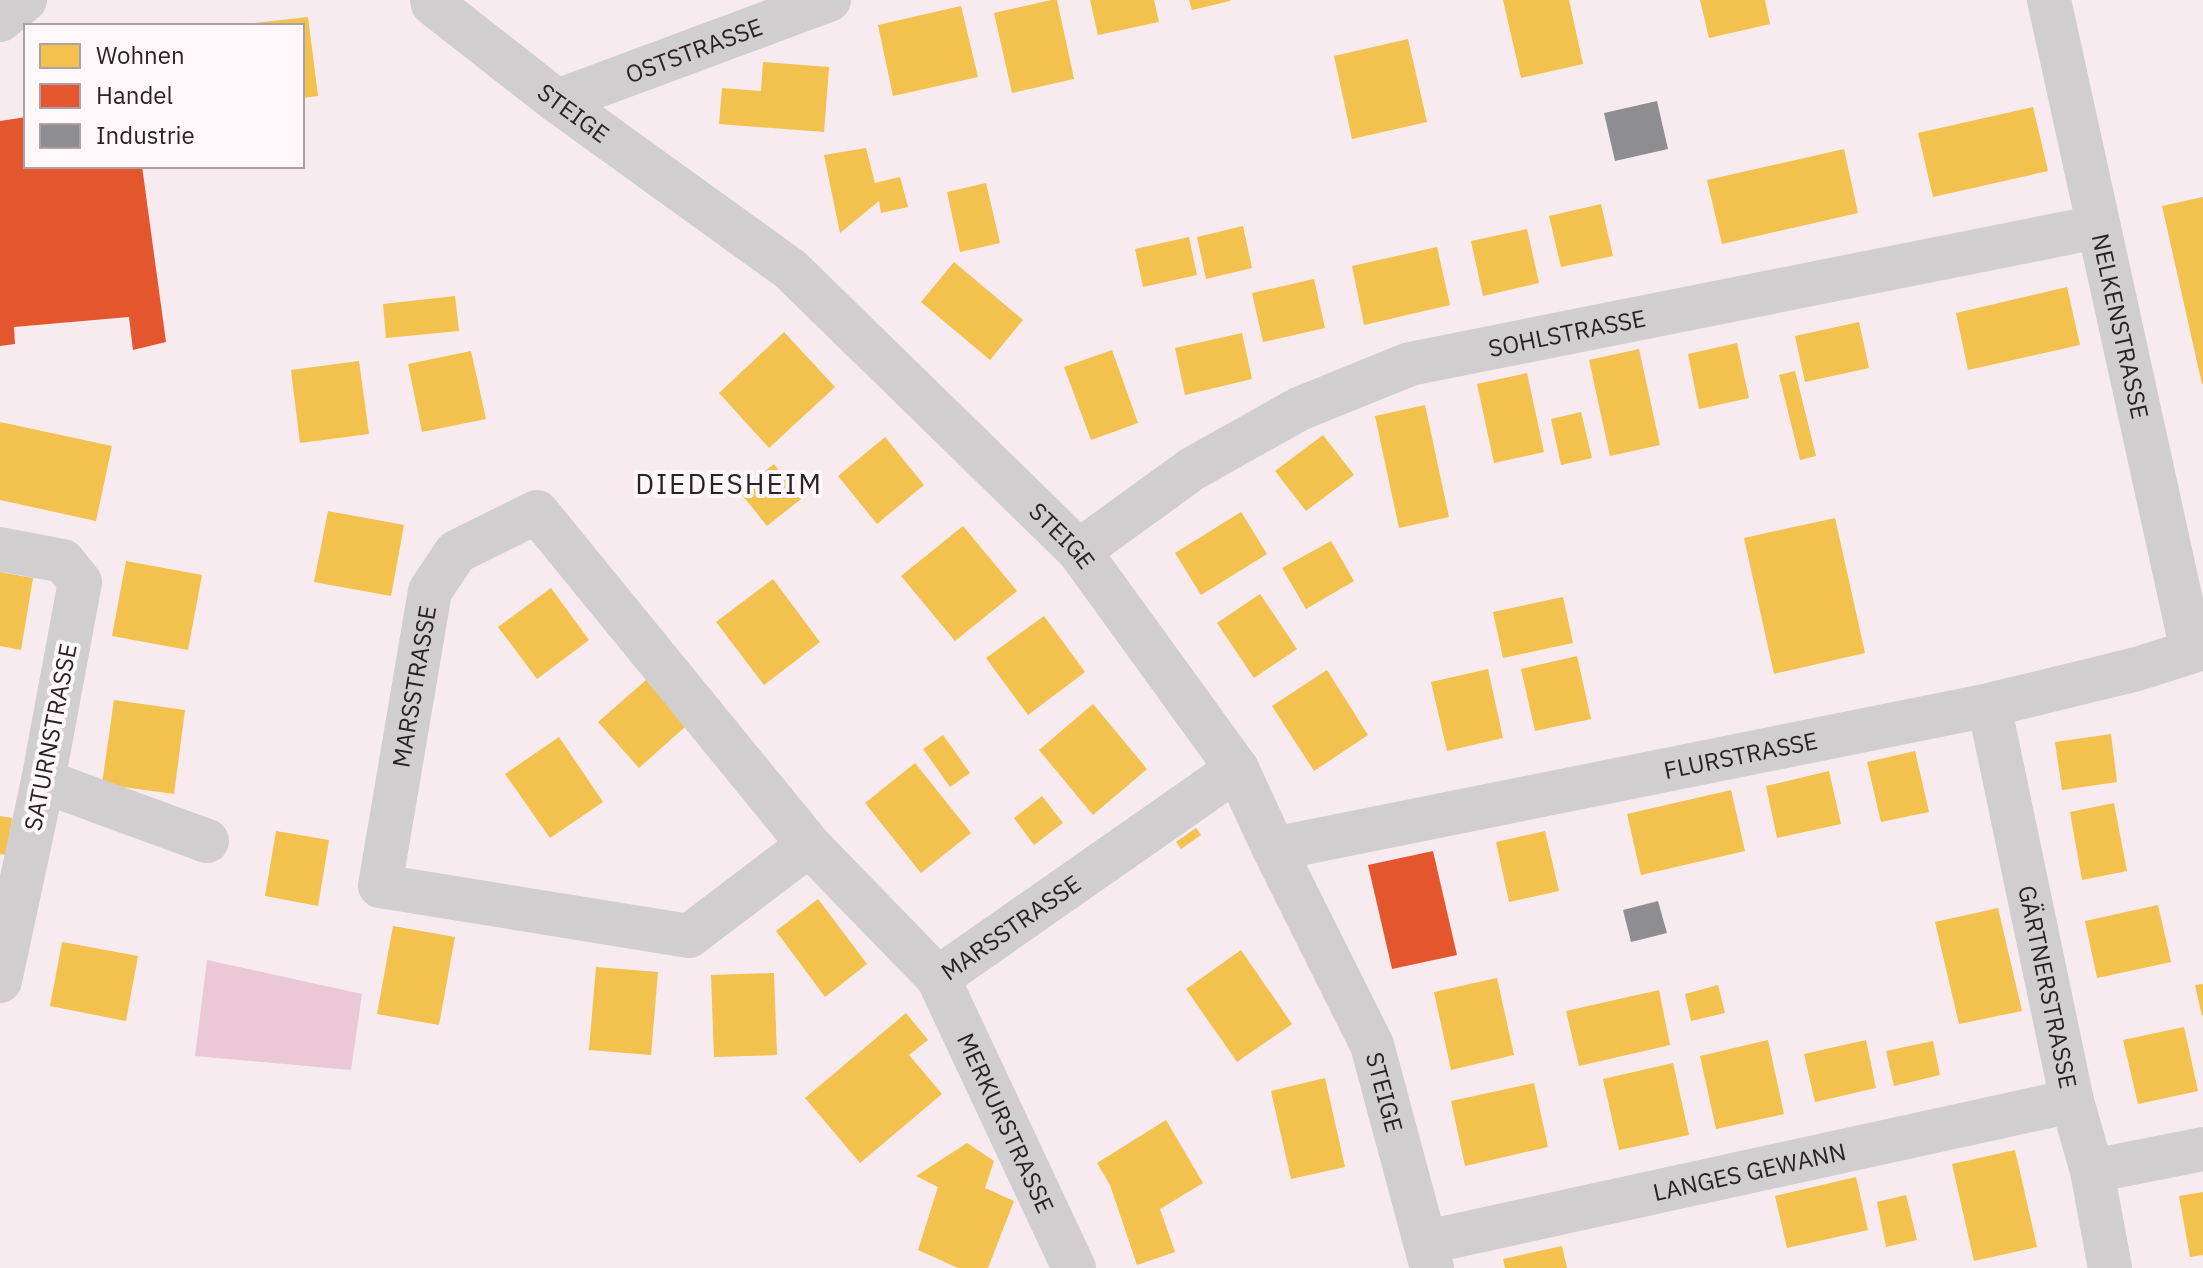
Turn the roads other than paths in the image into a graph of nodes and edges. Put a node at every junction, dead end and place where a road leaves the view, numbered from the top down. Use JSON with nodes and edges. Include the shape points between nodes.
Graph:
{"nodes":[{"id":1,"x":25,"y":0,"type":"edge"},
{"id":2,"x":432,"y":0,"type":"edge"},
{"id":3,"x":829,"y":0,"type":"edge"},
{"id":4,"x":2049,"y":0,"type":"edge"},
{"id":5,"x":0,"y":20,"type":"edge"},
{"id":6,"x":557,"y":101,"type":"junction"},
{"id":7,"x":2097,"y":227,"type":"junction"},
{"id":8,"x":0,"y":549,"type":"edge"},
{"id":9,"x":1079,"y":551,"type":"junction"},
{"id":10,"x":2197,"y":650,"type":"edge"},
{"id":11,"x":1989,"y":705,"type":"junction"},
{"id":12,"x":1237,"y":769,"type":"junction"},
{"id":13,"x":43,"y":781,"type":"junction"},
{"id":14,"x":207,"y":841,"type":"dead end"},
{"id":15,"x":809,"y":845,"type":"junction"},
{"id":16,"x":1274,"y":849,"type":"junction"},
{"id":17,"x":1,"y":969,"type":"edge"},
{"id":18,"x":938,"y":978,"type":"junction"},
{"id":19,"x":2072,"y":1101,"type":"junction"},
{"id":20,"x":2203,"y":1149,"type":"edge"},
{"id":21,"x":2092,"y":1171,"type":"junction"},
{"id":22,"x":1429,"y":1255,"type":"edge"},
{"id":23,"x":1074,"y":1268,"type":"edge"},
{"id":24,"x":2110,"y":1268,"type":"edge"}],
"edges":[{"from":1,"to":5,"type":"street"},
{"from":2,"to":6,"type":"street","name":"STEIGE"},
{"from":3,"to":6,"type":"street","name":"OSTSTRASSE"},
{"from":4,"to":7,"type":"street","name":"NELKENSTRASSE"},
{"from":6,"to":9,"type":"street","name":"STEIGE","via":[[790,269]]},
{"from":7,"to":9,"type":"street","name":"SOHLSTRASSE","via":[[1410,364],[1299,409],[1206,461]]},
{"from":7,"to":10,"type":"street","name":"NELKENSTRASSE"},
{"from":8,"to":13,"type":"street","name":"SATURNSTRASSE","via":[[63,561],[80,582]]},
{"from":9,"to":12,"type":"street","name":"STEIGE"},
{"from":10,"to":11,"type":"street","name":"FLURSTRASSE"},
{"from":11,"to":16,"type":"street","name":"FLURSTRASSE"},
{"from":11,"to":19,"type":"street","name":"GÄRTNERSTRASSE"},
{"from":12,"to":16,"type":"street","name":"STEIGE"},
{"from":12,"to":18,"type":"street","name":"MARSSTRASSE"},
{"from":13,"to":14,"type":"street"},
{"from":13,"to":17,"type":"street","name":"SATURNSTRASSE"},
{"from":15,"to":15,"type":"street","name":"MARSSTRASSE","via":[[537,512],[456,552],[430,591],[380,886],[689,936]]},
{"from":15,"to":18,"type":"street","name":"MARSSTRASSE"},
{"from":16,"to":22,"type":"street","name":"STEIGE","via":[[1372,1045]]},
{"from":18,"to":23,"type":"street","name":"MERKURSTRASSE"},
{"from":19,"to":21,"type":"street","name":"GÄRTNERSTRASSE"},
{"from":19,"to":22,"type":"street","name":"LANGES GEWANN"},
{"from":20,"to":21,"type":"street"},
{"from":21,"to":24,"type":"street","name":"GÄRTNERSTRASSE"}]}
